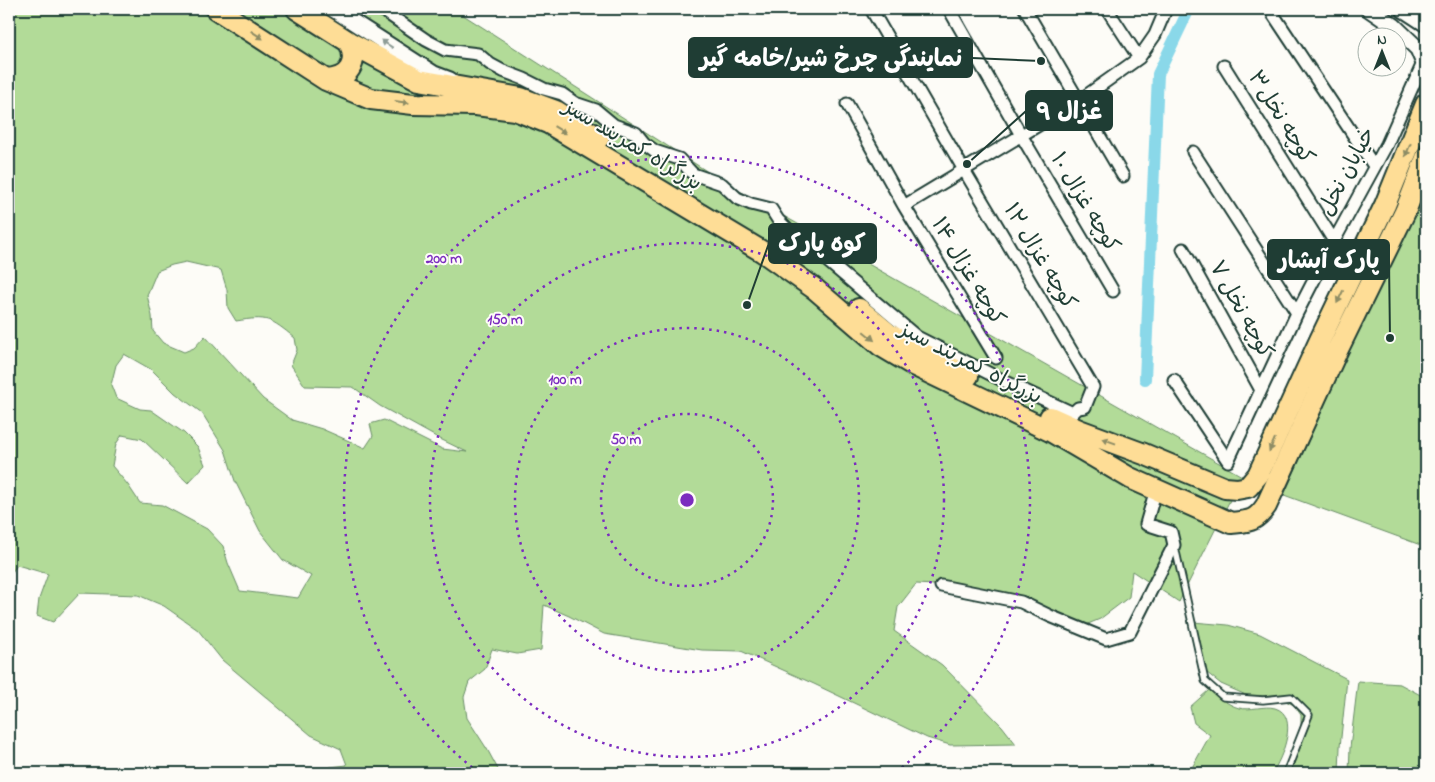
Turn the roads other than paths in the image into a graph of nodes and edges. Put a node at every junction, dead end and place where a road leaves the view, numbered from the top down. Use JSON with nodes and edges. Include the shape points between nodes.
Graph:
{"nodes":[{"id":1,"x":216,"y":9,"type":"edge"},
{"id":2,"x":297,"y":9,"type":"edge"},
{"id":3,"x":333,"y":9,"type":"edge"},
{"id":4,"x":381,"y":9,"type":"edge"},
{"id":5,"x":871,"y":9,"type":"edge"},
{"id":6,"x":949,"y":9,"type":"edge"},
{"id":7,"x":1025,"y":9,"type":"edge"},
{"id":8,"x":1108,"y":9,"type":"edge"},
{"id":9,"x":1166,"y":9,"type":"edge"},
{"id":10,"x":1403,"y":9,"type":"edge"},
{"id":11,"x":1375,"y":13,"type":"edge"},
{"id":12,"x":1273,"y":14,"type":"dead end"},
{"id":13,"x":1426,"y":24,"type":"edge"},
{"id":14,"x":349,"y":42,"type":"junction"},
{"id":15,"x":1139,"y":58,"type":"junction"},
{"id":16,"x":1224,"y":66,"type":"dead end"},
{"id":17,"x":1424,"y":66,"type":"edge"},
{"id":18,"x":326,"y":80,"type":"junction"},
{"id":19,"x":477,"y":90,"type":"junction"},
{"id":20,"x":1080,"y":100,"type":"junction"},
{"id":21,"x":847,"y":104,"type":"dead end"},
{"id":22,"x":1426,"y":104,"type":"edge"},
{"id":23,"x":1021,"y":136,"type":"junction"},
{"id":24,"x":1193,"y":152,"type":"dead end"},
{"id":25,"x":1426,"y":158,"type":"edge"},
{"id":26,"x":1374,"y":166,"type":"junction"},
{"id":27,"x":964,"y":170,"type":"junction"},
{"id":28,"x":1123,"y":176,"type":"dead end"},
{"id":29,"x":904,"y":206,"type":"junction"},
{"id":30,"x":1334,"y":241,"type":"junction"},
{"id":31,"x":1183,"y":249,"type":"dead end"},
{"id":32,"x":1113,"y":291,"type":"dead end"},
{"id":33,"x":1297,"y":313,"type":"junction"},
{"id":34,"x":996,"y":358,"type":"dead end"},
{"id":35,"x":1174,"y":380,"type":"dead end"},
{"id":36,"x":1261,"y":390,"type":"junction"},
{"id":37,"x":1144,"y":454,"type":"junction"},
{"id":38,"x":1130,"y":478,"type":"junction"},
{"id":39,"x":1156,"y":488,"type":"junction"},
{"id":40,"x":1174,"y":545,"type":"junction"},
{"id":41,"x":941,"y":586,"type":"dead end"},
{"id":42,"x":1286,"y":773,"type":"edge"}],
"edges":[{"from":1,"to":18,"type":"highway","name":"بزرگراه کمربند سبز","one_way":true},
{"from":2,"to":14,"type":"highway","name":"بزرگراه کمربند سبز"},
{"from":19,"to":3,"type":"street","one_way":true,"via":[[434,74]]},
{"from":4,"to":27,"type":"street","name":"کوچه غزال ۱۲","via":[[445,50],[478,54],[503,71],[596,110],[614,125],[636,133],[655,151],[679,158],[693,174],[722,184],[737,198],[771,209],[789,230],[917,337],[1073,413],[1085,407],[1093,387]]},
{"from":5,"to":27,"type":"street","name":"کوچه غزال ۱۲"},
{"from":6,"to":23,"type":"street","name":"کوچه غزال ۱۰"},
{"from":7,"to":20,"type":"street"},
{"from":8,"to":15,"type":"street"},
{"from":9,"to":15,"type":"street","via":[[1155,35]]},
{"from":10,"to":13,"type":"street"},
{"from":11,"to":17,"type":"street","via":[[1418,49]]},
{"from":12,"to":26,"type":"street"},
{"from":14,"to":18,"type":"highway","via":[[354,60],[350,69],[344,76]]},
{"from":14,"to":19,"type":"highway","name":"بزرگراه کمربند سبز","via":[[418,80]]},
{"from":15,"to":20,"type":"street"},
{"from":16,"to":30,"type":"street","name":"کوچه نخل۳"},
{"from":17,"to":26,"type":"street","name":"خیابان نخل"},
{"from":18,"to":38,"type":"highway","name":"بزرگراه کمربند سبز","one_way":true,"via":[[371,98],[515,110],[548,123],[763,252],[815,289],[881,346],[913,365],[1072,442]]},
{"from":37,"to":19,"type":"highway","name":"بزرگراه کمربند سبز","one_way":true,"via":[[1079,430],[889,334],[770,240],[556,111],[521,98]]},
{"from":20,"to":23,"type":"street"},
{"from":20,"to":28,"type":"street"},
{"from":21,"to":29,"type":"street","name":"کوچه غزال ۱۴"},
{"from":22,"to":37,"type":"highway","name":"بزرگراه کمربند سبز","one_way":true,"via":[[1385,205],[1258,475],[1248,487],[1225,488]]},
{"from":23,"to":27,"type":"street"},
{"from":23,"to":32,"type":"street","name":"کوچه غزال ۱۰"},
{"from":24,"to":33,"type":"street"},
{"from":25,"to":39,"type":"highway","name":"بزرگراه کمربند سبز","via":[[1405,212],[1277,484],[1258,517],[1231,523]]},
{"from":26,"to":30,"type":"street","name":"خیابان نخل"},
{"from":27,"to":29,"type":"street"},
{"from":29,"to":34,"type":"street","name":"کوچه غزال ۱۴"},
{"from":30,"to":33,"type":"street","name":"خیابان نخل"},
{"from":31,"to":36,"type":"street","name":"کوچه نخل ۷"},
{"from":33,"to":36,"type":"street","name":"خیابان نخل"},
{"from":35,"to":36,"type":"street","name":"خیابان نخل","via":[[1228,461]]},
{"from":37,"to":38,"type":"highway","via":[[1130,462]]},
{"from":38,"to":39,"type":"highway","name":"بزرگراه کمربند سبز"},
{"from":39,"to":40,"type":"street","via":[[1146,524],[1171,532]]},
{"from":40,"to":41,"type":"street","via":[[1130,632],[1106,639],[1021,602]]},
{"from":40,"to":42,"type":"lane","via":[[1205,681],[1223,697],[1264,700],[1291,697],[1309,715]]}]}
